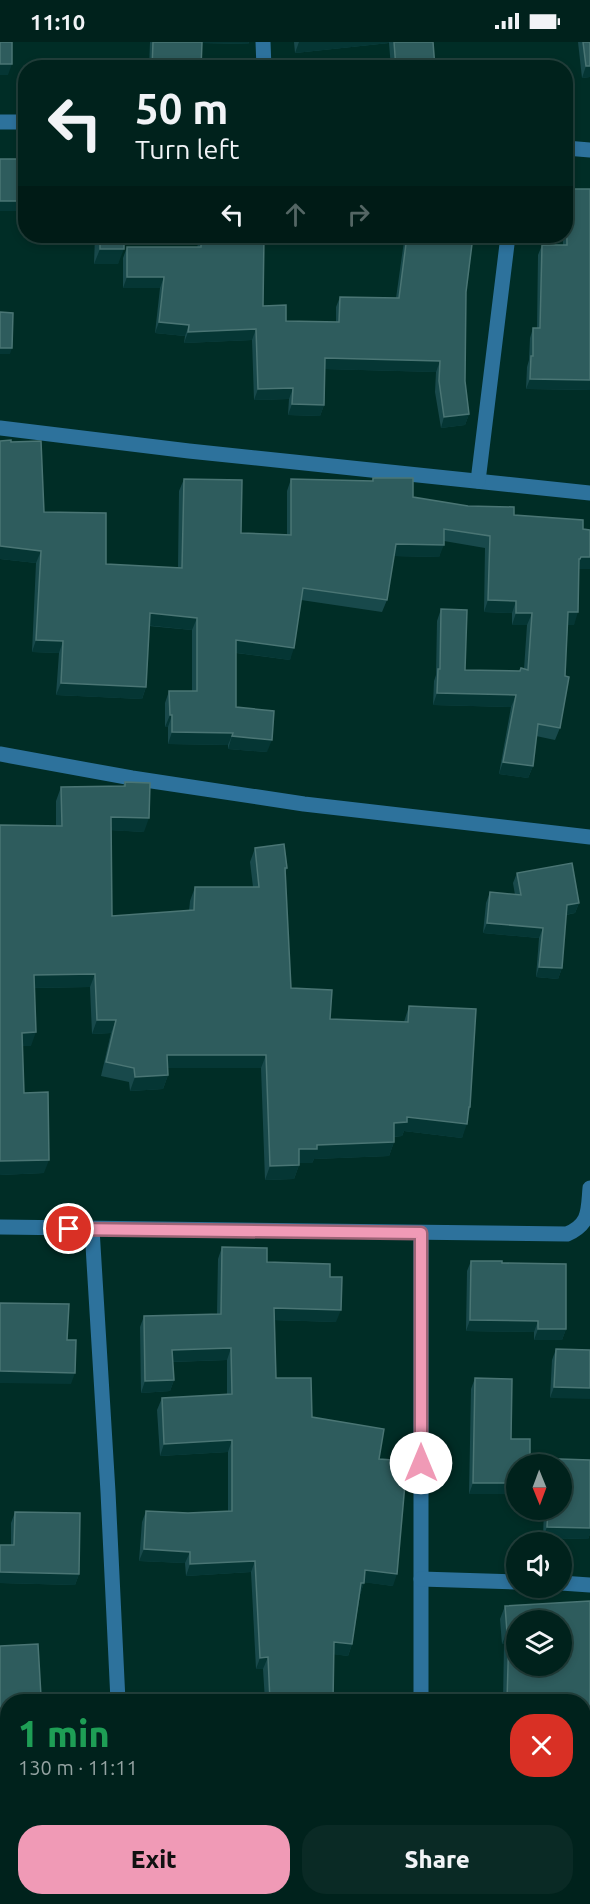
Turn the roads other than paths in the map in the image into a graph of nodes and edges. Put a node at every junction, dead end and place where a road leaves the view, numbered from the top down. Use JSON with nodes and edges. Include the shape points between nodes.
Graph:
{"nodes":[{"id":1,"x":263,"y":42,"type":"edge"},
{"id":2,"x":264,"y":60,"type":"edge"},
{"id":3,"x":0,"y":122,"type":"edge"},
{"id":4,"x":18,"y":122,"type":"edge"},
{"id":5,"x":573,"y":149,"type":"edge"},
{"id":6,"x":590,"y":150,"type":"edge"},
{"id":7,"x":507,"y":243,"type":"edge"},
{"id":8,"x":0,"y":428,"type":"edge"},
{"id":9,"x":478,"y":481,"type":"junction"},
{"id":10,"x":590,"y":493,"type":"edge"},
{"id":11,"x":0,"y":754,"type":"edge"},
{"id":12,"x":590,"y":837,"type":"edge"},
{"id":13,"x":590,"y":1188,"type":"edge"},
{"id":14,"x":0,"y":1227,"type":"edge"},
{"id":15,"x":92,"y":1229,"type":"junction"},
{"id":16,"x":421,"y":1233,"type":"junction"},
{"id":17,"x":421,"y":1579,"type":"junction"},
{"id":18,"x":506,"y":1582,"type":"edge"},
{"id":19,"x":572,"y":1584,"type":"edge"},
{"id":20,"x":590,"y":1584,"type":"edge"},
{"id":21,"x":118,"y":1694,"type":"edge"},
{"id":22,"x":421,"y":1694,"type":"edge"}],
"edges":[{"from":1,"to":2,"type":"street"},
{"from":3,"to":4,"type":"street"},
{"from":5,"to":6,"type":"street"},
{"from":7,"to":9,"type":"street"},
{"from":8,"to":9,"type":"street"},
{"from":9,"to":10,"type":"street"},
{"from":11,"to":12,"type":"street","via":[[304,804]]},
{"from":13,"to":16,"type":"street","via":[[587,1217],[579,1229],[567,1234]]},
{"from":14,"to":15,"type":"street"},
{"from":15,"to":16,"type":"street"},
{"from":15,"to":21,"type":"street"},
{"from":16,"to":17,"type":"street"},
{"from":17,"to":18,"type":"street"},
{"from":17,"to":22,"type":"street"},
{"from":19,"to":20,"type":"street"}]}
